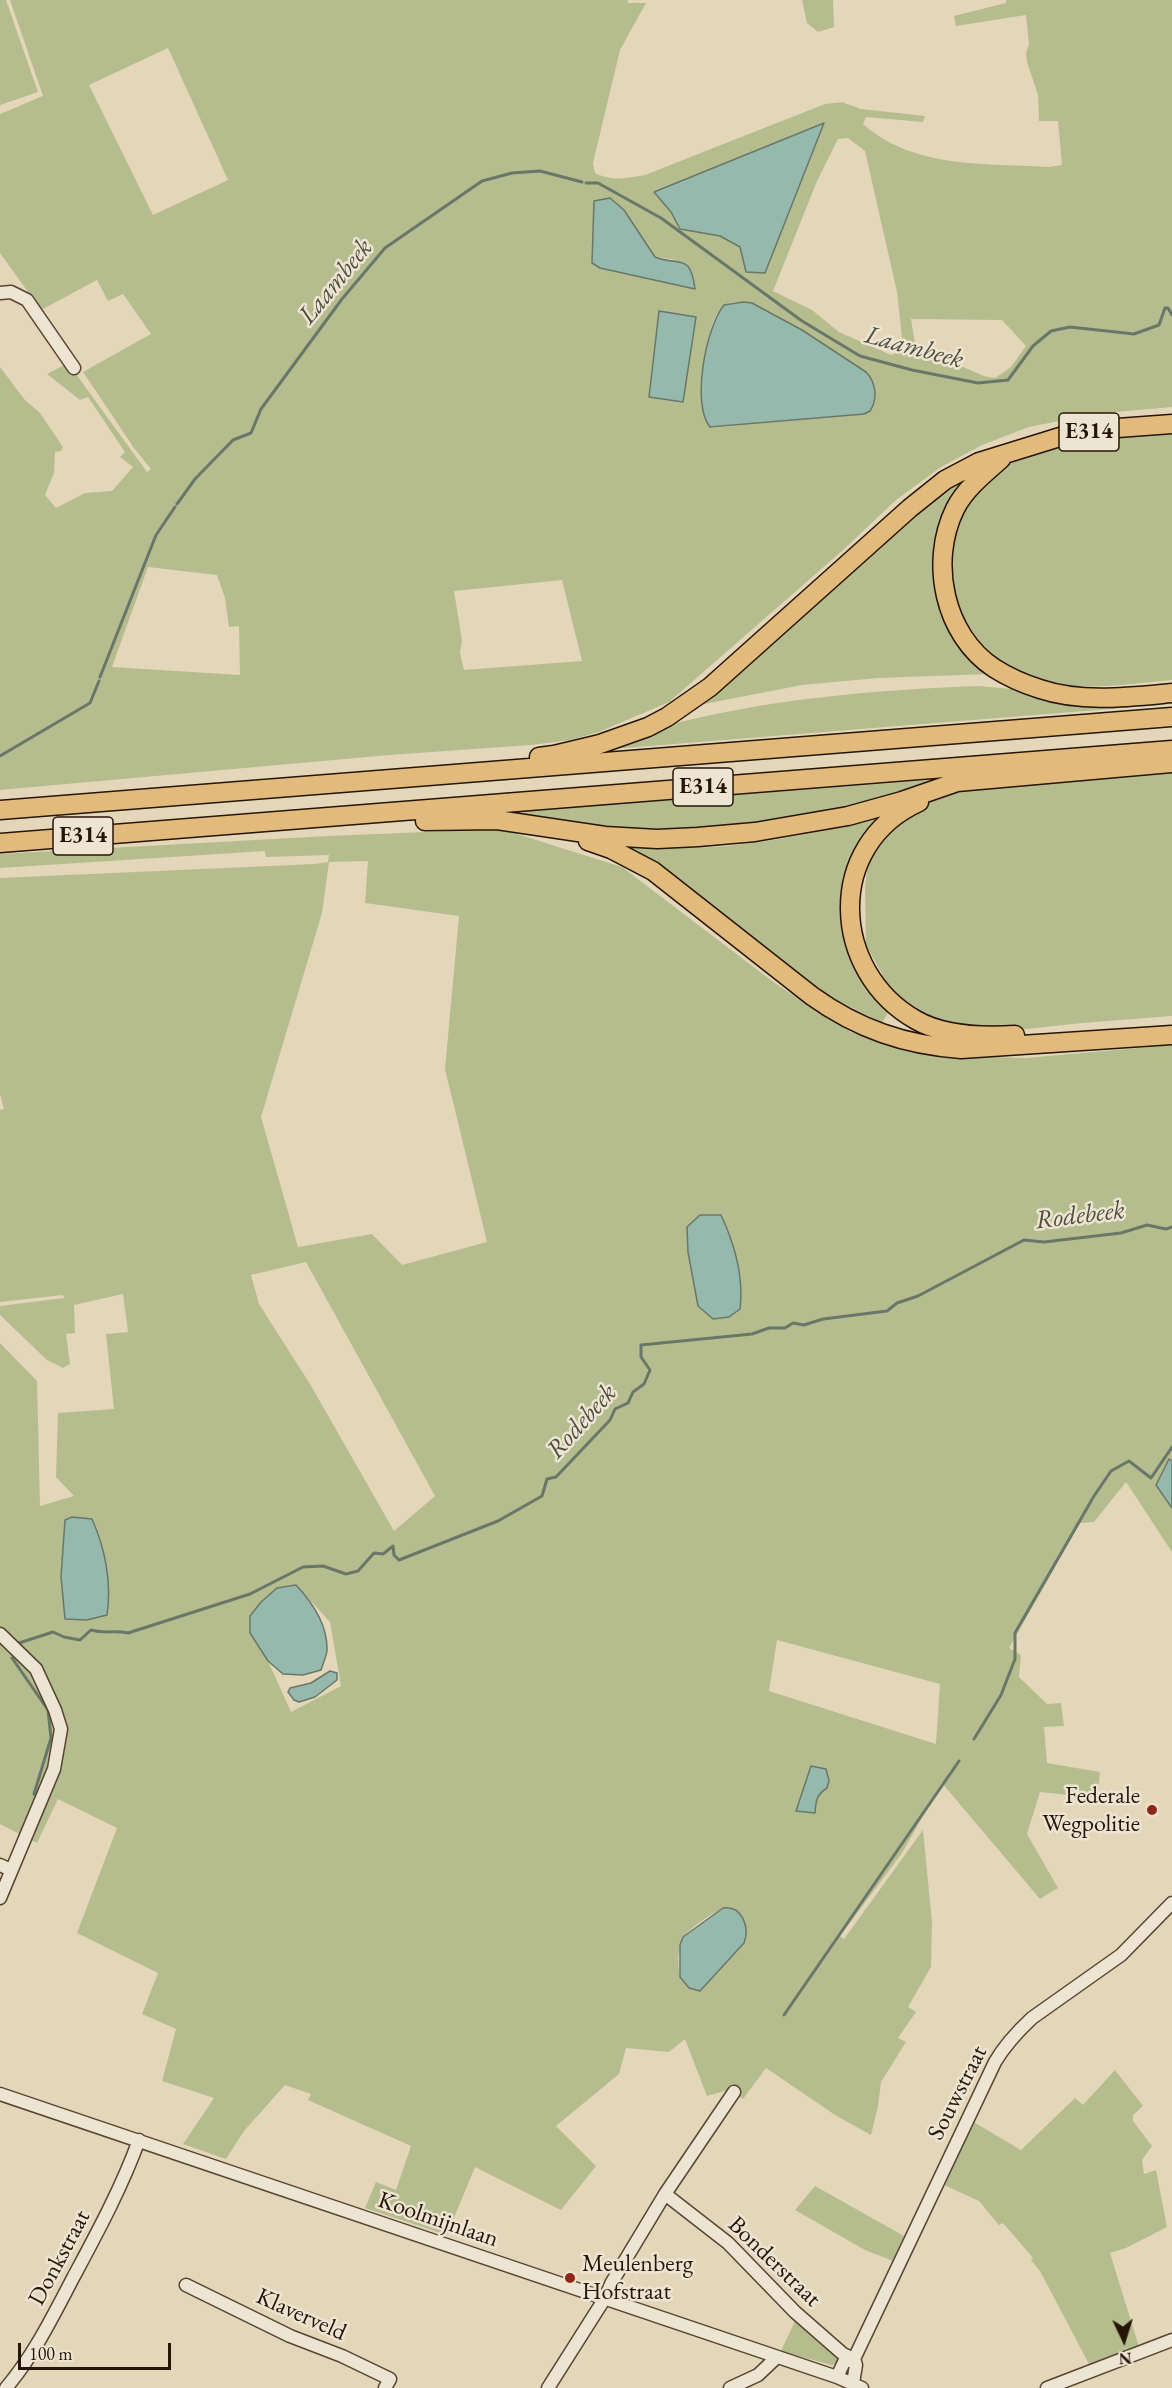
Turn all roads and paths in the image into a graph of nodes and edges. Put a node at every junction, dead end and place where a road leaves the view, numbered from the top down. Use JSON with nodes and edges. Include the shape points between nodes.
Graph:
{"nodes":[{"id":1,"x":0,"y":293,"type":"edge"},
{"id":2,"x":74,"y":368,"type":"dead end"},
{"id":3,"x":1172,"y":424,"type":"edge"},
{"id":4,"x":1009,"y":452,"type":"junction"},
{"id":5,"x":1172,"y":693,"type":"edge"},
{"id":6,"x":1172,"y":717,"type":"edge"},
{"id":7,"x":1172,"y":750,"type":"edge"},
{"id":8,"x":1172,"y":763,"type":"edge"},
{"id":9,"x":507,"y":770,"type":"junction"},
{"id":10,"x":986,"y":778,"type":"junction"},
{"id":11,"x":0,"y":810,"type":"edge"},
{"id":12,"x":235,"y":824,"type":"junction"},
{"id":13,"x":531,"y":824,"type":"junction"},
{"id":14,"x":0,"y":843,"type":"edge"},
{"id":15,"x":1172,"y":1023,"type":"edge"},
{"id":16,"x":1172,"y":1035,"type":"edge"},
{"id":17,"x":0,"y":1634,"type":"edge"},
{"id":18,"x":6,"y":1867,"type":"edge"},
{"id":19,"x":0,"y":1898,"type":"edge"},
{"id":20,"x":1172,"y":1903,"type":"edge"},
{"id":21,"x":734,"y":2092,"type":"dead end"},
{"id":22,"x":0,"y":2094,"type":"edge"},
{"id":23,"x":139,"y":2140,"type":"junction"},
{"id":24,"x":665,"y":2194,"type":"junction"},
{"id":25,"x":186,"y":2285,"type":"dead end"},
{"id":26,"x":605,"y":2298,"type":"junction"},
{"id":27,"x":1172,"y":2340,"type":"edge"},
{"id":28,"x":777,"y":2357,"type":"junction"},
{"id":29,"x":854,"y":2359,"type":"junction"},
{"id":30,"x":837,"y":2377,"type":"junction"},
{"id":31,"x":858,"y":2385,"type":"edge"},
{"id":32,"x":6,"y":2388,"type":"edge"},
{"id":33,"x":385,"y":2388,"type":"edge"},
{"id":34,"x":548,"y":2388,"type":"edge"},
{"id":35,"x":730,"y":2388,"type":"edge"},
{"id":36,"x":1047,"y":2388,"type":"edge"}],
"edges":[{"from":1,"to":2,"type":"street","via":[[11,292],[27,300]]},
{"from":3,"to":4,"type":"highway","number":"E314","via":[[1063,436]]},
{"from":4,"to":5,"type":"highway","number":"E314","via":[[970,487],[956,508],[945,537],[942,576],[946,600],[965,638],[993,668],[1042,690],[1118,698]]},
{"from":4,"to":9,"type":"highway","number":"E314","via":[[945,480],[710,687],[667,717],[600,744],[536,757]]},
{"from":6,"to":9,"type":"highway","number":"E314"},
{"from":7,"to":12,"type":"highway","number":"E314"},
{"from":8,"to":10,"type":"highway","number":"E314"},
{"from":9,"to":11,"type":"highway","number":"E314"},
{"from":10,"to":13,"type":"highway","number":"E314","via":[[957,782],[848,816],[755,832],[657,839],[604,836]]},
{"from":10,"to":15,"type":"highway","number":"E314","via":[[928,798],[904,811],[873,839],[859,862],[850,904],[853,938],[862,963],[878,988],[893,1005],[918,1022],[958,1033],[1006,1036]]},
{"from":12,"to":13,"type":"highway","number":"E314","via":[[279,830],[435,820]]},
{"from":12,"to":14,"type":"highway","number":"E314"},
{"from":13,"to":16,"type":"highway","number":"E314","via":[[595,843],[639,863],[673,885],[833,1011],[881,1034],[934,1047],[961,1049]]},
{"from":17,"to":18,"type":"street","via":[[36,1669],[61,1729],[54,1769]]},
{"from":18,"to":19,"type":"street"},
{"from":20,"to":29,"type":"street","name":"Souwstraat","via":[[1120,1955],[1032,2018],[1002,2050]]},
{"from":21,"to":24,"type":"street"},
{"from":22,"to":23,"type":"street","name":"Koolmijnlaan"},
{"from":23,"to":26,"type":"street","name":"Koolmijnlaan"},
{"from":23,"to":32,"type":"street","name":"Donkstraat","via":[[104,2222],[39,2341]]},
{"from":24,"to":26,"type":"street"},
{"from":24,"to":29,"type":"street","name":"Bonderstraat","via":[[728,2243],[795,2312]]},
{"from":25,"to":33,"type":"street","name":"Klaverveld","via":[[390,2379]]},
{"from":26,"to":28,"type":"street","name":"Koolmijnlaan"},
{"from":26,"to":34,"type":"street"},
{"from":27,"to":36,"type":"street"},
{"from":28,"to":30,"type":"street","name":"Koolmijnlaan"},
{"from":28,"to":35,"type":"street","via":[[758,2375]]},
{"from":29,"to":30,"type":"street","name":"Souwstraat","via":[[844,2362]]},
{"from":29,"to":31,"type":"street","name":"Souwstraat"},
{"from":30,"to":31,"type":"street","name":"Koolmijnlaan"}]}
